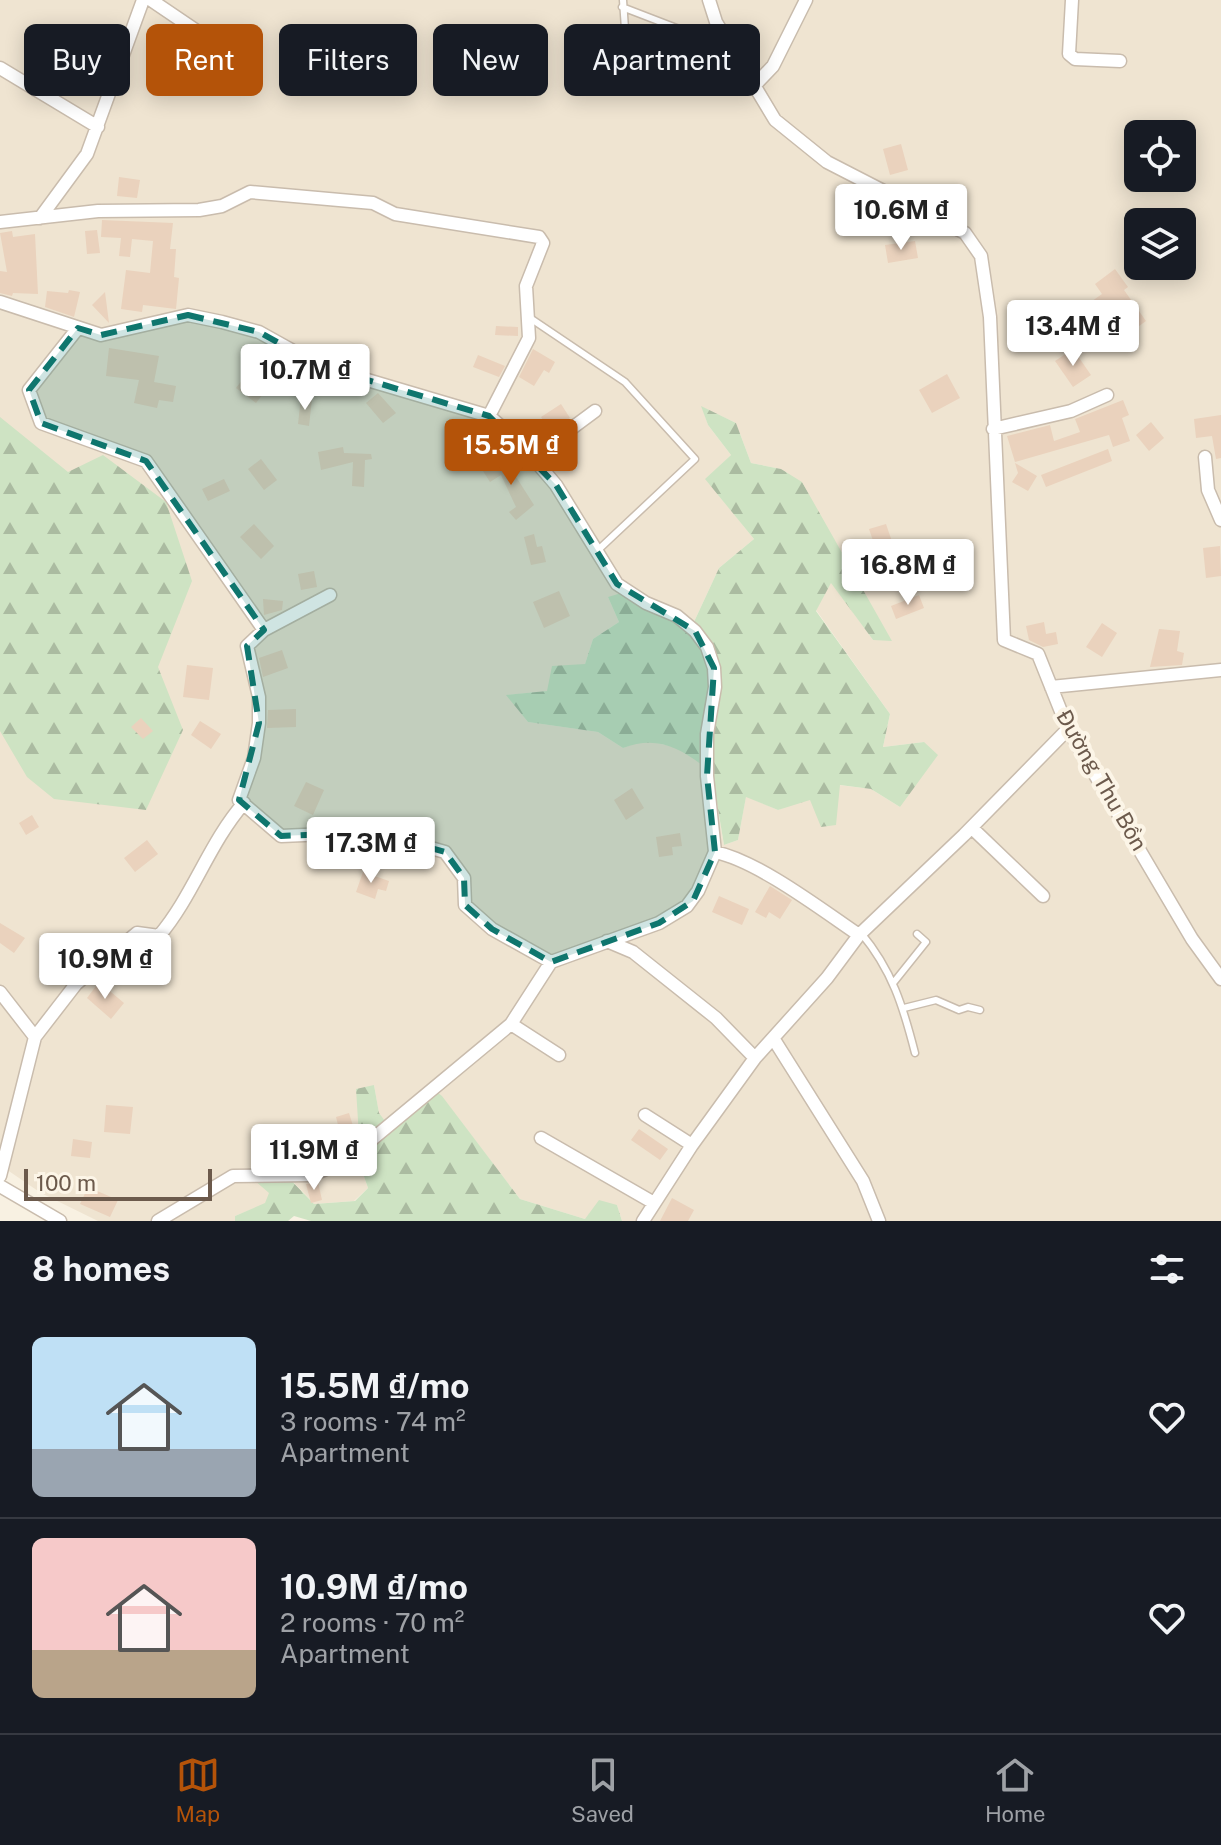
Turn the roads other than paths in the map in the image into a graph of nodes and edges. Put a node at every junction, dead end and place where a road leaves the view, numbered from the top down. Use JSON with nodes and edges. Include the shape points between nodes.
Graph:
{"nodes":[{"id":1,"x":143,"y":0,"type":"edge"},
{"id":2,"x":151,"y":0,"type":"edge"},
{"id":3,"x":709,"y":0,"type":"edge"},
{"id":4,"x":806,"y":0,"type":"edge"},
{"id":5,"x":1072,"y":0,"type":"edge"},
{"id":6,"x":623,"y":4,"type":"edge"},
{"id":7,"x":186,"y":24,"type":"edge"},
{"id":8,"x":624,"y":24,"type":"edge"},
{"id":9,"x":671,"y":24,"type":"edge"},
{"id":10,"x":717,"y":24,"type":"edge"},
{"id":11,"x":1120,"y":61,"type":"dead end"},
{"id":12,"x":0,"y":68,"type":"edge"},
{"id":13,"x":760,"y":80,"type":"edge"},
{"id":14,"x":760,"y":94,"type":"edge"},
{"id":15,"x":98,"y":127,"type":"junction"},
{"id":16,"x":40,"y":218,"type":"junction"},
{"id":17,"x":0,"y":222,"type":"edge"},
{"id":18,"x":0,"y":302,"type":"edge"},
{"id":19,"x":530,"y":318,"type":"junction"},
{"id":20,"x":78,"y":328,"type":"junction"},
{"id":21,"x":1107,"y":395,"type":"dead end"},
{"id":22,"x":595,"y":411,"type":"dead end"},
{"id":23,"x":489,"y":416,"type":"junction"},
{"id":24,"x":993,"y":429,"type":"junction"},
{"id":25,"x":533,"y":457,"type":"junction"},
{"id":26,"x":1205,"y":457,"type":"dead end"},
{"id":27,"x":1221,"y":520,"type":"edge"},
{"id":28,"x":597,"y":551,"type":"junction"},
{"id":29,"x":330,"y":595,"type":"dead end"},
{"id":30,"x":264,"y":630,"type":"junction"},
{"id":31,"x":1221,"y":670,"type":"edge"},
{"id":32,"x":1051,"y":687,"type":"junction"},
{"id":33,"x":1068,"y":729,"type":"junction"},
{"id":34,"x":244,"y":803,"type":"junction"},
{"id":35,"x":972,"y":828,"type":"junction"},
{"id":36,"x":715,"y":852,"type":"junction"},
{"id":37,"x":1043,"y":896,"type":"dead end"},
{"id":38,"x":860,"y":934,"type":"junction"},
{"id":39,"x":917,"y":934,"type":"dead end"},
{"id":40,"x":607,"y":941,"type":"junction"},
{"id":41,"x":551,"y":962,"type":"junction"},
{"id":42,"x":1221,"y":979,"type":"edge"},
{"id":43,"x":894,"y":982,"type":"junction"},
{"id":44,"x":0,"y":992,"type":"edge"},
{"id":45,"x":904,"y":1008,"type":"junction"},
{"id":46,"x":980,"y":1010,"type":"dead end"},
{"id":47,"x":511,"y":1024,"type":"junction"},
{"id":48,"x":35,"y":1037,"type":"junction"},
{"id":49,"x":773,"y":1038,"type":"junction"},
{"id":50,"x":915,"y":1053,"type":"dead end"},
{"id":51,"x":559,"y":1055,"type":"dead end"},
{"id":52,"x":755,"y":1058,"type":"junction"},
{"id":53,"x":645,"y":1115,"type":"dead end"},
{"id":54,"x":541,"y":1138,"type":"dead end"},
{"id":55,"x":692,"y":1145,"type":"junction"},
{"id":56,"x":0,"y":1176,"type":"edge"},
{"id":57,"x":0,"y":1186,"type":"edge"},
{"id":58,"x":654,"y":1203,"type":"junction"},
{"id":59,"x":60,"y":1221,"type":"edge"},
{"id":60,"x":158,"y":1221,"type":"edge"},
{"id":61,"x":643,"y":1221,"type":"edge"},
{"id":62,"x":879,"y":1221,"type":"edge"}],
"edges":[{"from":1,"to":15,"type":"street"},
{"from":2,"to":7,"type":"street"},
{"from":3,"to":10,"type":"street","name":"Đường Thu Bồn"},
{"from":4,"to":13,"type":"street","via":[[773,66]]},
{"from":5,"to":11,"type":"street","via":[[1069,54],[1075,59]]},
{"from":6,"to":8,"type":"lane"},
{"from":6,"to":9,"type":"lane"},
{"from":12,"to":15,"type":"street"},
{"from":14,"to":24,"type":"street","name":"Đường Thu Bồn","via":[[775,120],[801,143],[827,162],[965,233],[981,256],[990,317]]},
{"from":15,"to":16,"type":"street","via":[[76,171]]},
{"from":16,"to":17,"type":"street"},
{"from":16,"to":19,"type":"street","via":[[98,211],[199,210],[250,192],[373,203],[395,214],[539,237],[543,243],[526,286]]},
{"from":18,"to":20,"type":"street"},
{"from":19,"to":23,"type":"street","via":[[529,338]]},
{"from":19,"to":28,"type":"lane","via":[[625,382],[695,459]]},
{"from":20,"to":23,"type":"street","via":[[101,335],[188,315],[222,322],[259,332],[320,366]]},
{"from":20,"to":30,"type":"street","via":[[29,390],[41,423],[146,461]]},
{"from":21,"to":24,"type":"street","via":[[1071,411]]},
{"from":22,"to":25,"type":"street"},
{"from":23,"to":25,"type":"street"},
{"from":24,"to":32,"type":"street","name":"Đường Thu Bồn","via":[[1004,640],[1038,654]]},
{"from":25,"to":28,"type":"street"},
{"from":26,"to":27,"type":"street","via":[[1208,490]]},
{"from":28,"to":36,"type":"street","via":[[626,592],[677,616],[707,647],[715,687],[707,776]]},
{"from":29,"to":30,"type":"street"},
{"from":30,"to":34,"type":"street","via":[[247,646],[259,697],[259,723],[254,758],[238,795]]},
{"from":31,"to":32,"type":"street"},
{"from":32,"to":33,"type":"street","name":"Đường Thu Bồn"},
{"from":33,"to":35,"type":"street"},
{"from":33,"to":42,"type":"street","name":"Đường Thu Bồn"},
{"from":34,"to":41,"type":"street","via":[[281,836],[374,832],[445,852],[464,878],[465,905],[504,937]]},
{"from":34,"to":48,"type":"street","via":[[159,936],[137,933],[76,984]]},
{"from":35,"to":37,"type":"street"},
{"from":35,"to":38,"type":"street"},
{"from":36,"to":38,"type":"street","via":[[803,897]]},
{"from":36,"to":40,"type":"street","via":[[687,906],[659,923]]},
{"from":38,"to":43,"type":"lane","via":[[884,960]]},
{"from":38,"to":49,"type":"street"},
{"from":39,"to":43,"type":"lane","via":[[926,942]]},
{"from":40,"to":41,"type":"street"},
{"from":40,"to":52,"type":"street","via":[[633,952],[716,1018]]},
{"from":41,"to":47,"type":"street"},
{"from":43,"to":45,"type":"lane"},
{"from":44,"to":48,"type":"street"},
{"from":45,"to":46,"type":"lane","via":[[936,1000],[959,1010]]},
{"from":45,"to":50,"type":"lane"},
{"from":47,"to":51,"type":"street"},
{"from":47,"to":60,"type":"street","via":[[338,1166],[311,1175],[233,1176]]},
{"from":48,"to":56,"type":"street"},
{"from":49,"to":52,"type":"street"},
{"from":49,"to":62,"type":"street","via":[[858,1172]]},
{"from":52,"to":55,"type":"street"},
{"from":53,"to":55,"type":"street"},
{"from":54,"to":58,"type":"street"},
{"from":55,"to":58,"type":"street"},
{"from":57,"to":59,"type":"street"},
{"from":58,"to":61,"type":"street"}]}
